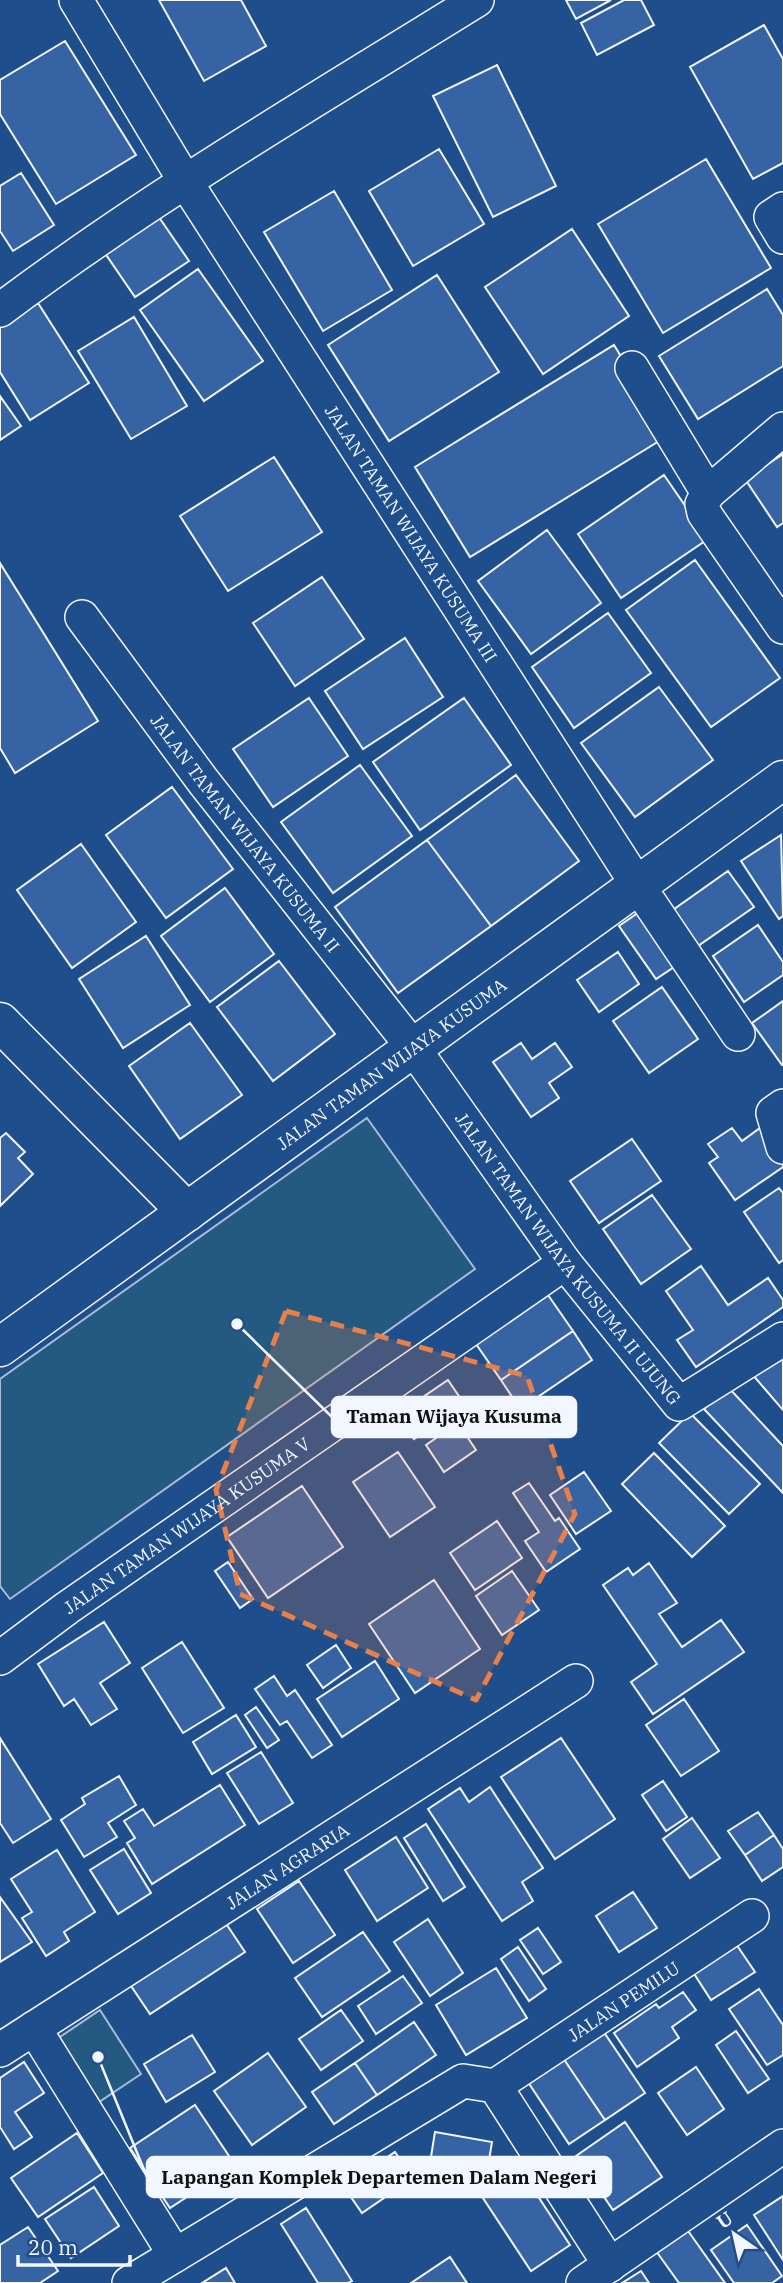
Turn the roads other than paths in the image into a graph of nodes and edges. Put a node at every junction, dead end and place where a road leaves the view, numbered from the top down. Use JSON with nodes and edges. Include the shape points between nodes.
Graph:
{"nodes":[{"id":1,"x":76,"y":0,"type":"edge"},
{"id":2,"x":477,"y":0,"type":"edge"},
{"id":3,"x":185,"y":181,"type":"junction"},
{"id":4,"x":783,"y":209,"type":"edge"},
{"id":5,"x":783,"y":237,"type":"edge"},
{"id":6,"x":0,"y":310,"type":"edge"},
{"id":7,"x":632,"y":368,"type":"dead end"},
{"id":8,"x":783,"y":429,"type":"edge"},
{"id":9,"x":708,"y":493,"type":"junction"},
{"id":10,"x":82,"y":617,"type":"dead end"},
{"id":11,"x":783,"y":627,"type":"edge"},
{"id":12,"x":783,"y":780,"type":"edge"},
{"id":13,"x":637,"y":884,"type":"junction"},
{"id":14,"x":0,"y":1022,"type":"edge"},
{"id":15,"x":737,"y":1034,"type":"dead end"},
{"id":16,"x":412,"y":1046,"type":"junction"},
{"id":17,"x":783,"y":1106,"type":"edge"},
{"id":18,"x":783,"y":1147,"type":"edge"},
{"id":19,"x":187,"y":1212,"type":"junction"},
{"id":20,"x":565,"y":1263,"type":"junction"},
{"id":21,"x":783,"y":1339,"type":"edge"},
{"id":22,"x":0,"y":1347,"type":"edge"},
{"id":23,"x":5,"y":1643,"type":"edge"},
{"id":24,"x":576,"y":1681,"type":"dead end"},
{"id":25,"x":752,"y":1916,"type":"dead end"},
{"id":26,"x":34,"y":2028,"type":"junction"},
{"id":27,"x":0,"y":2050,"type":"edge"},
{"id":28,"x":495,"y":2086,"type":"junction"},
{"id":29,"x":783,"y":2146,"type":"edge"},
{"id":30,"x":175,"y":2255,"type":"junction"},
{"id":31,"x":596,"y":2274,"type":"edge"},
{"id":32,"x":129,"y":2283,"type":"edge"}],
"edges":[{"from":1,"to":3,"type":"street","name":"JALAN TAMAN WIJAYA KUSUMA III"},
{"from":2,"to":3,"type":"street"},
{"from":3,"to":6,"type":"street","via":[[74,254]]},
{"from":3,"to":13,"type":"street","name":"JALAN TAMAN WIJAYA KUSUMA III"},
{"from":4,"to":5,"type":"street","via":[[771,217]]},
{"from":7,"to":9,"type":"street"},
{"from":8,"to":9,"type":"street"},
{"from":9,"to":11,"type":"street","via":[[702,503],[704,513]]},
{"from":10,"to":16,"type":"street","name":"JALAN TAMAN WIJAYA KUSUMA II","via":[[203,781]]},
{"from":12,"to":13,"type":"street","name":"JALAN TAMAN WIJAYA KUSUMA"},
{"from":13,"to":15,"type":"street","name":"JALAN TAMAN WIJAYA KUSUMA III"},
{"from":13,"to":16,"type":"street","name":"JALAN TAMAN WIJAYA KUSUMA"},
{"from":14,"to":19,"type":"street"},
{"from":16,"to":19,"type":"street","name":"JALAN TAMAN WIJAYA KUSUMA"},
{"from":16,"to":20,"type":"street","name":"JALAN TAMAN WIJAYA KUSUMA II UJUNG"},
{"from":17,"to":18,"type":"street","via":[[773,1114]]},
{"from":19,"to":22,"type":"street","name":"JALAN TAMAN WIJAYA KUSUMA"},
{"from":20,"to":21,"type":"street","name":"JALAN TAMAN WIJAYA KUSUMA II UJUNG","via":[[679,1404]]},
{"from":20,"to":23,"type":"street","name":"JALAN TAMAN WIJAYA KUSUMA V"},
{"from":24,"to":26,"type":"street","name":"JALAN AGRARIA"},
{"from":25,"to":28,"type":"street","name":"JALAN PEMILU"},
{"from":26,"to":27,"type":"street","name":"JALAN AGRARIA"},
{"from":26,"to":30,"type":"street"},
{"from":28,"to":30,"type":"street","via":[[463,2081]]},
{"from":28,"to":31,"type":"street"},
{"from":29,"to":31,"type":"street"},
{"from":30,"to":32,"type":"street"}]}
